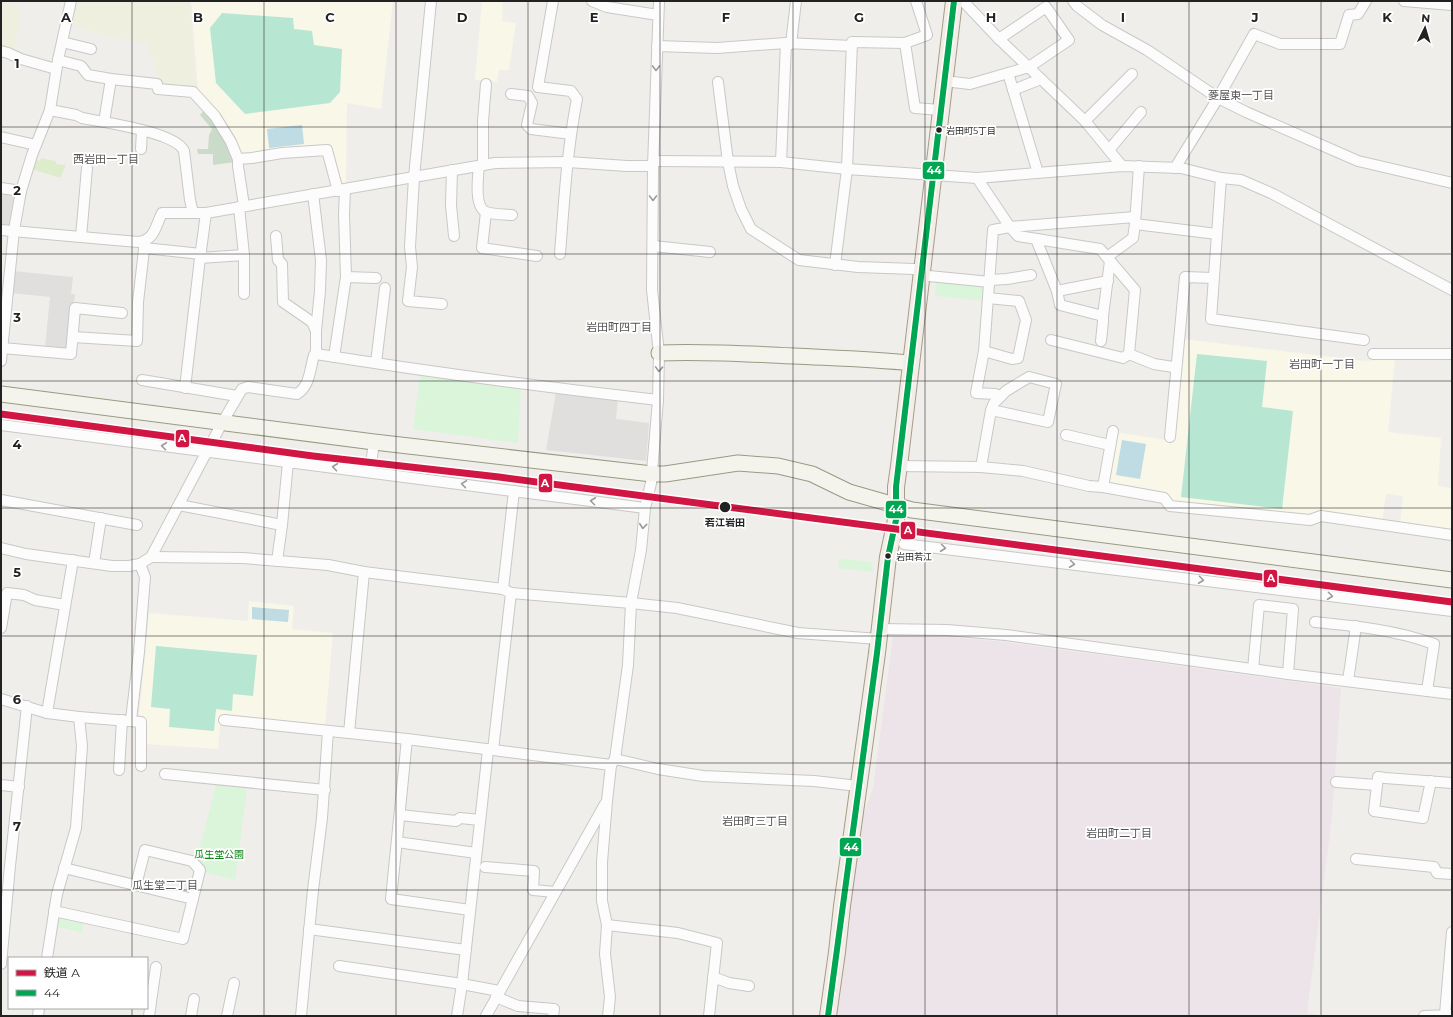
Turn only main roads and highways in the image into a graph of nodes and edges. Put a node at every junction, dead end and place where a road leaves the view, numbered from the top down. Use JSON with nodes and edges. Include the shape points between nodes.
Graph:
{"nodes":[{"id":1,"x":954,"y":1,"type":"edge"},
{"id":2,"x":828,"y":1016,"type":"edge"}],
"edges":[{"from":1,"to":2,"type":"main road","via":[[898,466],[896,520],[888,557]]}]}
